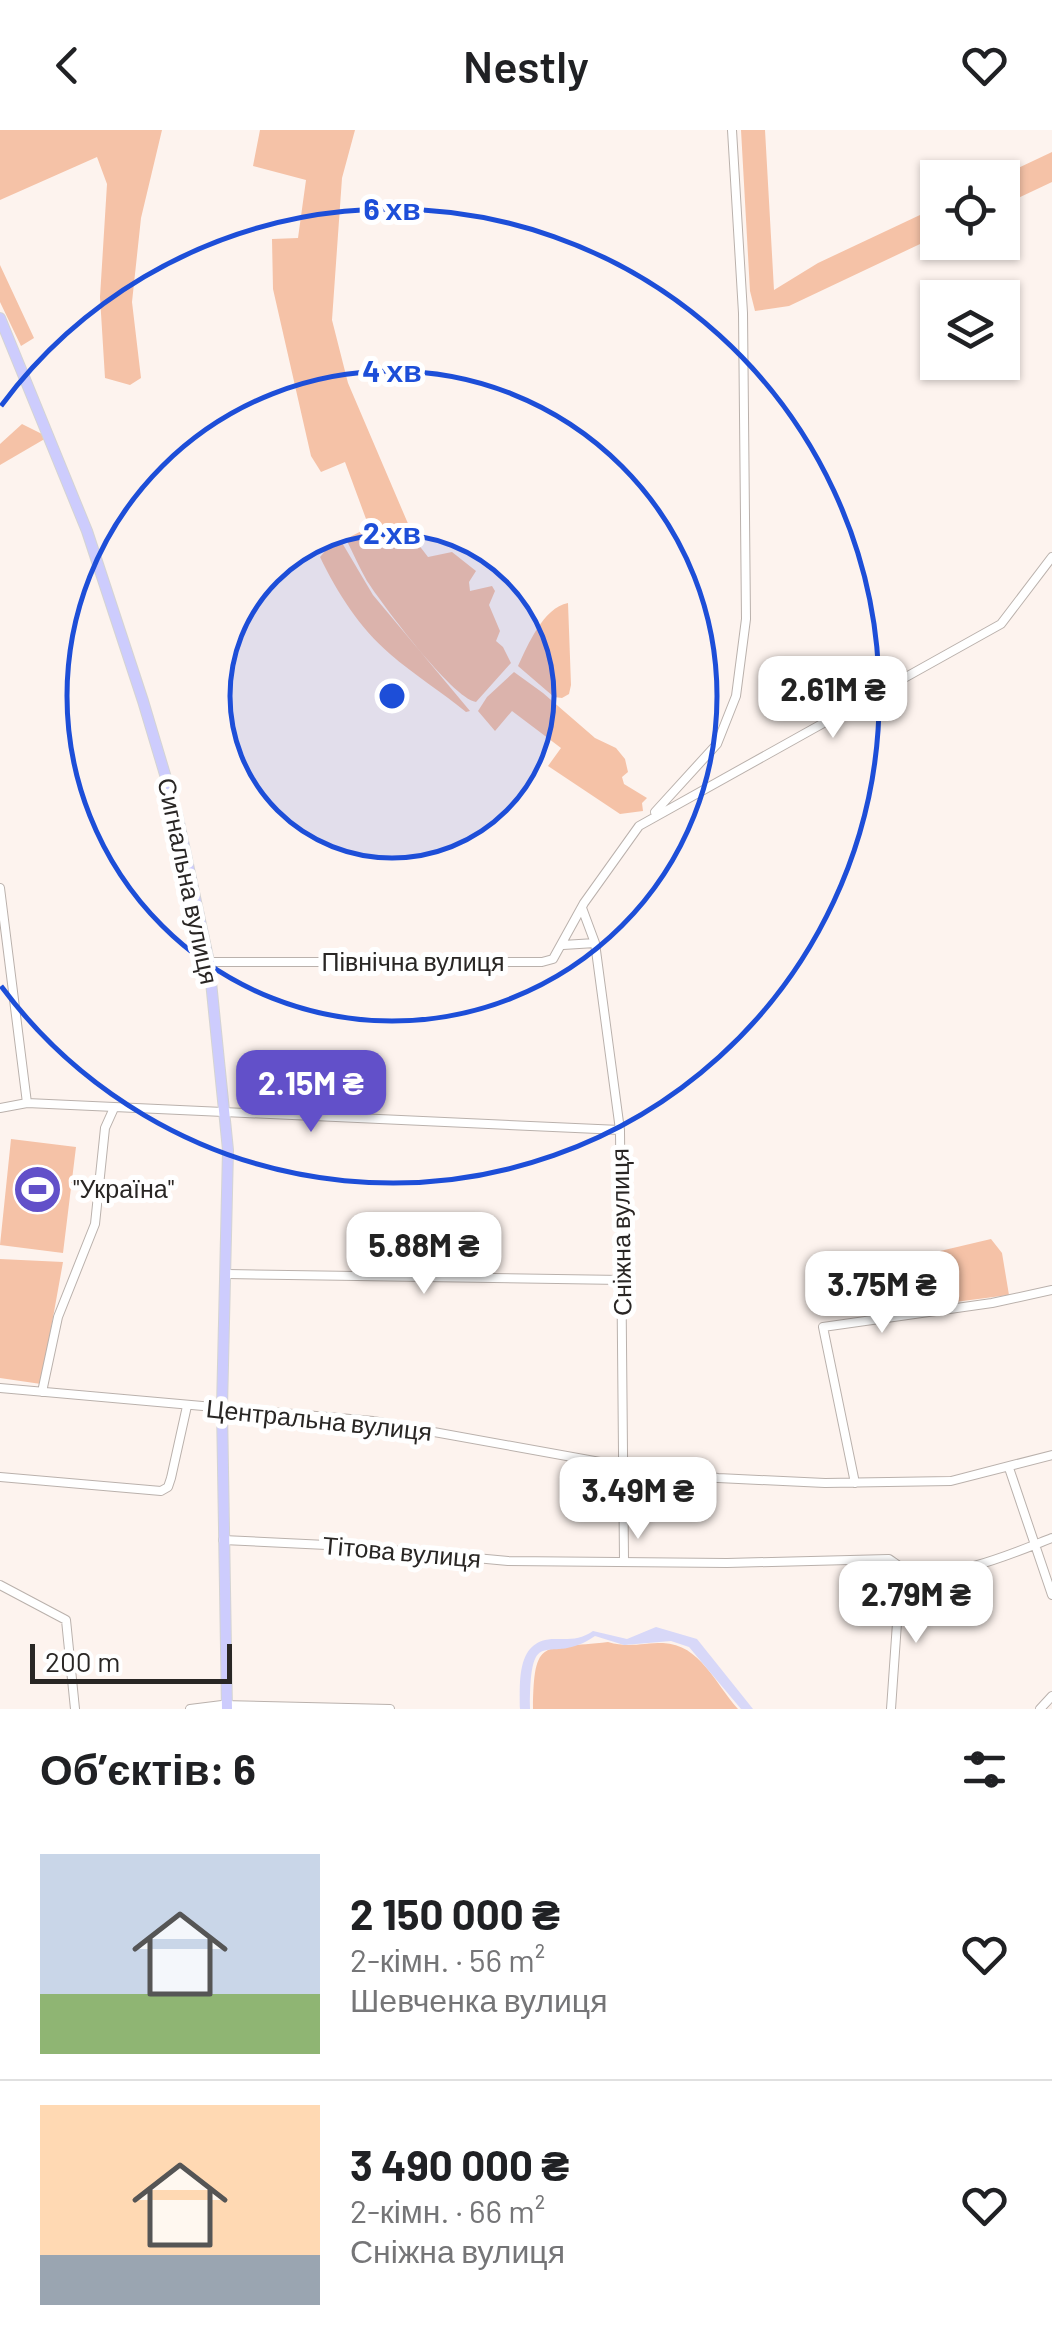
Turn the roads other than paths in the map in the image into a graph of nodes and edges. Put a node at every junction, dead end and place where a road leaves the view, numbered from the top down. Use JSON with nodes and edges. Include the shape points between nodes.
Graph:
{"nodes":[{"id":1,"x":732,"y":130,"type":"edge"},
{"id":2,"x":0,"y":319,"type":"edge"},
{"id":3,"x":1052,"y":557,"type":"edge"},
{"id":4,"x":639,"y":826,"type":"junction"},
{"id":5,"x":0,"y":888,"type":"edge"},
{"id":6,"x":583,"y":905,"type":"junction"},
{"id":7,"x":595,"y":943,"type":"junction"},
{"id":8,"x":563,"y":945,"type":"junction"},
{"id":9,"x":209,"y":962,"type":"junction"},
{"id":10,"x":27,"y":1103,"type":"junction"},
{"id":11,"x":0,"y":1108,"type":"edge"},
{"id":12,"x":114,"y":1108,"type":"junction"},
{"id":13,"x":226,"y":1112,"type":"junction"},
{"id":14,"x":620,"y":1130,"type":"junction"},
{"id":15,"x":227,"y":1274,"type":"junction"},
{"id":16,"x":622,"y":1280,"type":"junction"},
{"id":17,"x":1052,"y":1290,"type":"edge"},
{"id":18,"x":0,"y":1388,"type":"edge"},
{"id":19,"x":42,"y":1392,"type":"junction"},
{"id":20,"x":187,"y":1406,"type":"junction"},
{"id":21,"x":222,"y":1408,"type":"junction"},
{"id":22,"x":1052,"y":1455,"type":"edge"},
{"id":23,"x":622,"y":1466,"type":"junction"},
{"id":24,"x":1009,"y":1468,"type":"junction"},
{"id":25,"x":0,"y":1478,"type":"edge"},
{"id":26,"x":855,"y":1482,"type":"junction"},
{"id":27,"x":1052,"y":1538,"type":"edge"},
{"id":28,"x":223,"y":1540,"type":"junction"},
{"id":29,"x":1036,"y":1544,"type":"junction"},
{"id":30,"x":624,"y":1560,"type":"junction"},
{"id":31,"x":908,"y":1571,"type":"junction"},
{"id":32,"x":0,"y":1584,"type":"edge"},
{"id":33,"x":1052,"y":1595,"type":"edge"},
{"id":34,"x":1052,"y":1696,"type":"edge"},
{"id":35,"x":227,"y":1707,"type":"edge"},
{"id":36,"x":74,"y":1709,"type":"edge"},
{"id":37,"x":190,"y":1709,"type":"edge"},
{"id":38,"x":390,"y":1709,"type":"edge"},
{"id":39,"x":891,"y":1709,"type":"edge"},
{"id":40,"x":1040,"y":1709,"type":"edge"}],
"edges":[{"from":1,"to":4,"type":"street","via":[[743,313],[746,600],[736,696],[717,744]]},
{"from":2,"to":9,"type":"main road","name":"Сигнальна вулиця","via":[[87,531],[143,701],[178,818]]},
{"from":3,"to":4,"type":"street","via":[[1001,624]]},
{"from":4,"to":6,"type":"street"},
{"from":5,"to":10,"type":"street"},
{"from":6,"to":7,"type":"street","name":"Сніжна вулиця"},
{"from":6,"to":8,"type":"street"},
{"from":7,"to":8,"type":"street","name":"Північна вулиця"},
{"from":7,"to":14,"type":"street","name":"Сніжна вулиця"},
{"from":8,"to":9,"type":"street","name":"Північна вулиця","via":[[542,962]]},
{"from":9,"to":13,"type":"main road","name":"Сигнальна вулиця"},
{"from":10,"to":11,"type":"street"},
{"from":10,"to":12,"type":"street"},
{"from":12,"to":13,"type":"street"},
{"from":12,"to":19,"type":"street","via":[[105,1128],[95,1224],[58,1317]]},
{"from":13,"to":14,"type":"street"},
{"from":13,"to":15,"type":"main road","name":"Сигнальна вулиця"},
{"from":14,"to":16,"type":"street","name":"Сніжна вулиця"},
{"from":15,"to":16,"type":"street"},
{"from":15,"to":21,"type":"main road","name":"Сигнальна вулиця"},
{"from":16,"to":23,"type":"street","name":"Сніжна вулиця"},
{"from":17,"to":26,"type":"street","via":[[822,1328]]},
{"from":18,"to":19,"type":"street","name":"Центральна вулиця"},
{"from":19,"to":20,"type":"street","name":"Центральна вулиця"},
{"from":20,"to":21,"type":"street","name":"Центральна вулиця"},
{"from":20,"to":25,"type":"street","via":[[171,1478],[161,1491]]},
{"from":21,"to":23,"type":"street","name":"Центральна вулиця","via":[[373,1421]]},
{"from":21,"to":28,"type":"main road","name":"Сигнальна вулиця"},
{"from":22,"to":24,"type":"street","name":"Центральна вулиця"},
{"from":23,"to":26,"type":"street","name":"Центральна вулиця","via":[[718,1478]]},
{"from":23,"to":30,"type":"street","name":"Сніжна вулиця"},
{"from":24,"to":26,"type":"street","name":"Центральна вулиця","via":[[951,1481]]},
{"from":24,"to":29,"type":"street"},
{"from":27,"to":29,"type":"street","name":"Тітова вулиця"},
{"from":28,"to":30,"type":"street","name":"Тітова вулиця","via":[[508,1561]]},
{"from":28,"to":35,"type":"main road","name":"Сигнальна вулиця"},
{"from":29,"to":31,"type":"street","name":"Тітова вулиця","via":[[952,1569]]},
{"from":29,"to":33,"type":"street"},
{"from":30,"to":31,"type":"street","name":"Тітова вулиця","via":[[889,1559]]},
{"from":31,"to":39,"type":"street","via":[[900,1580]]},
{"from":32,"to":36,"type":"street","via":[[66,1620]]},
{"from":34,"to":40,"type":"street"},
{"from":35,"to":37,"type":"street"},
{"from":35,"to":38,"type":"street"}]}
